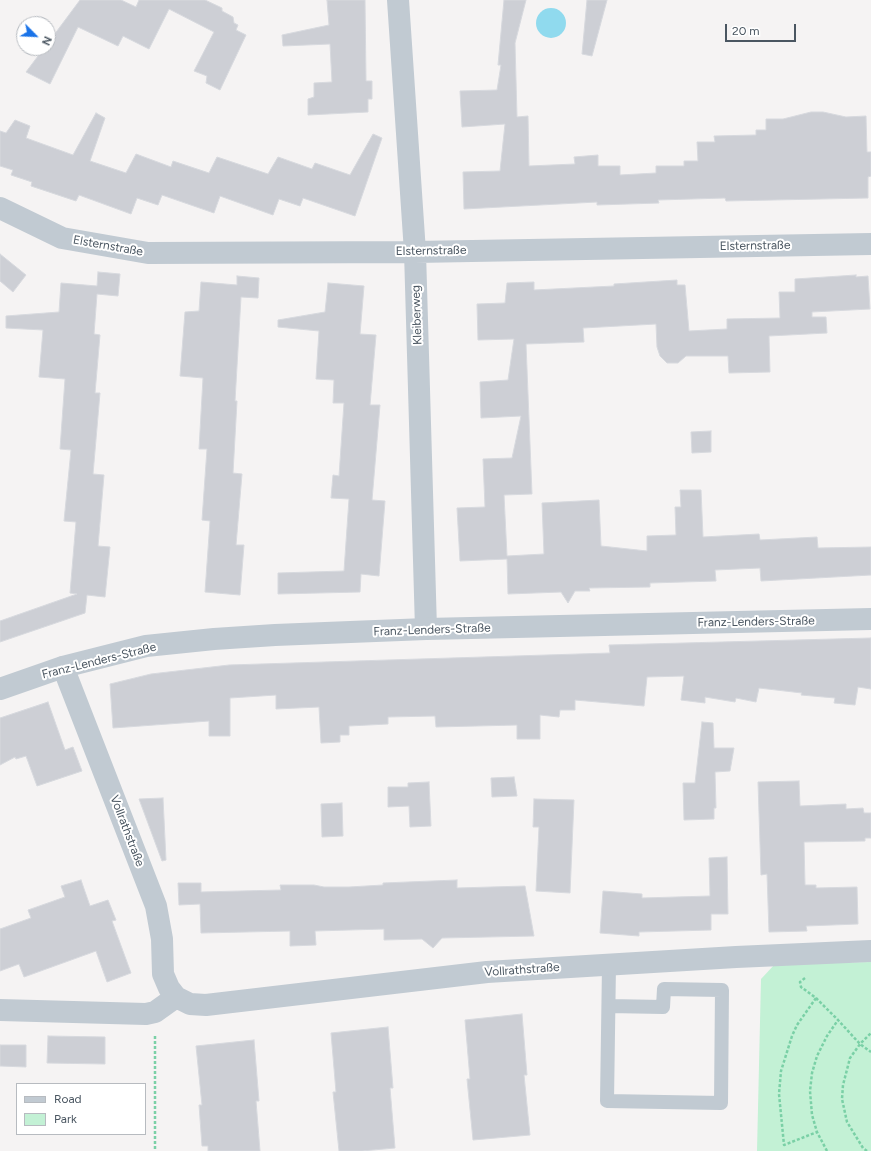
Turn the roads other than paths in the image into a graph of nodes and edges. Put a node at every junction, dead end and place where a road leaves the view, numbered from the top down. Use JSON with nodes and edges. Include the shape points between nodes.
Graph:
{"nodes":[{"id":1,"x":398,"y":0,"type":"edge"},
{"id":2,"x":0,"y":208,"type":"edge"},
{"id":3,"x":871,"y":244,"type":"edge"},
{"id":4,"x":415,"y":252,"type":"junction"},
{"id":5,"x":871,"y":620,"type":"edge"},
{"id":6,"x":426,"y":630,"type":"junction"},
{"id":7,"x":63,"y":667,"type":"junction"},
{"id":8,"x":0,"y":689,"type":"edge"},
{"id":9,"x":871,"y":951,"type":"edge"},
{"id":10,"x":609,"y":965,"type":"junction"},
{"id":11,"x":176,"y":997,"type":"junction"},
{"id":12,"x":609,"y":1006,"type":"junction"},
{"id":13,"x":0,"y":1010,"type":"edge"}],
"edges":[{"from":1,"to":4,"type":"street","name":"Kleiberweg"},
{"from":2,"to":4,"type":"street","name":"Elsternstraße","via":[[62,238],[148,253]]},
{"from":3,"to":4,"type":"street","name":"Elsternstraße"},
{"from":4,"to":6,"type":"street","name":"Kleiberweg"},
{"from":5,"to":6,"type":"street","name":"Franz-Lenders-Straße"},
{"from":6,"to":7,"type":"street","name":"Franz-Lenders-Straße","via":[[214,639],[146,646]]},
{"from":7,"to":8,"type":"street","name":"Franz-Lenders-Straße"},
{"from":7,"to":11,"type":"street","name":"Vollrathstraße","via":[[156,906],[162,939],[163,974]]},
{"from":9,"to":10,"type":"street","name":"Vollrathstraße"},
{"from":10,"to":11,"type":"street","name":"Vollrathstraße","via":[[487,972],[206,1005],[190,1004]]},
{"from":10,"to":12,"type":"lane"},
{"from":11,"to":13,"type":"street","via":[[155,1012],[146,1014]]},
{"from":12,"to":12,"type":"lane","via":[[607,1101],[721,1103],[722,990],[664,989],[664,1007]]}]}
